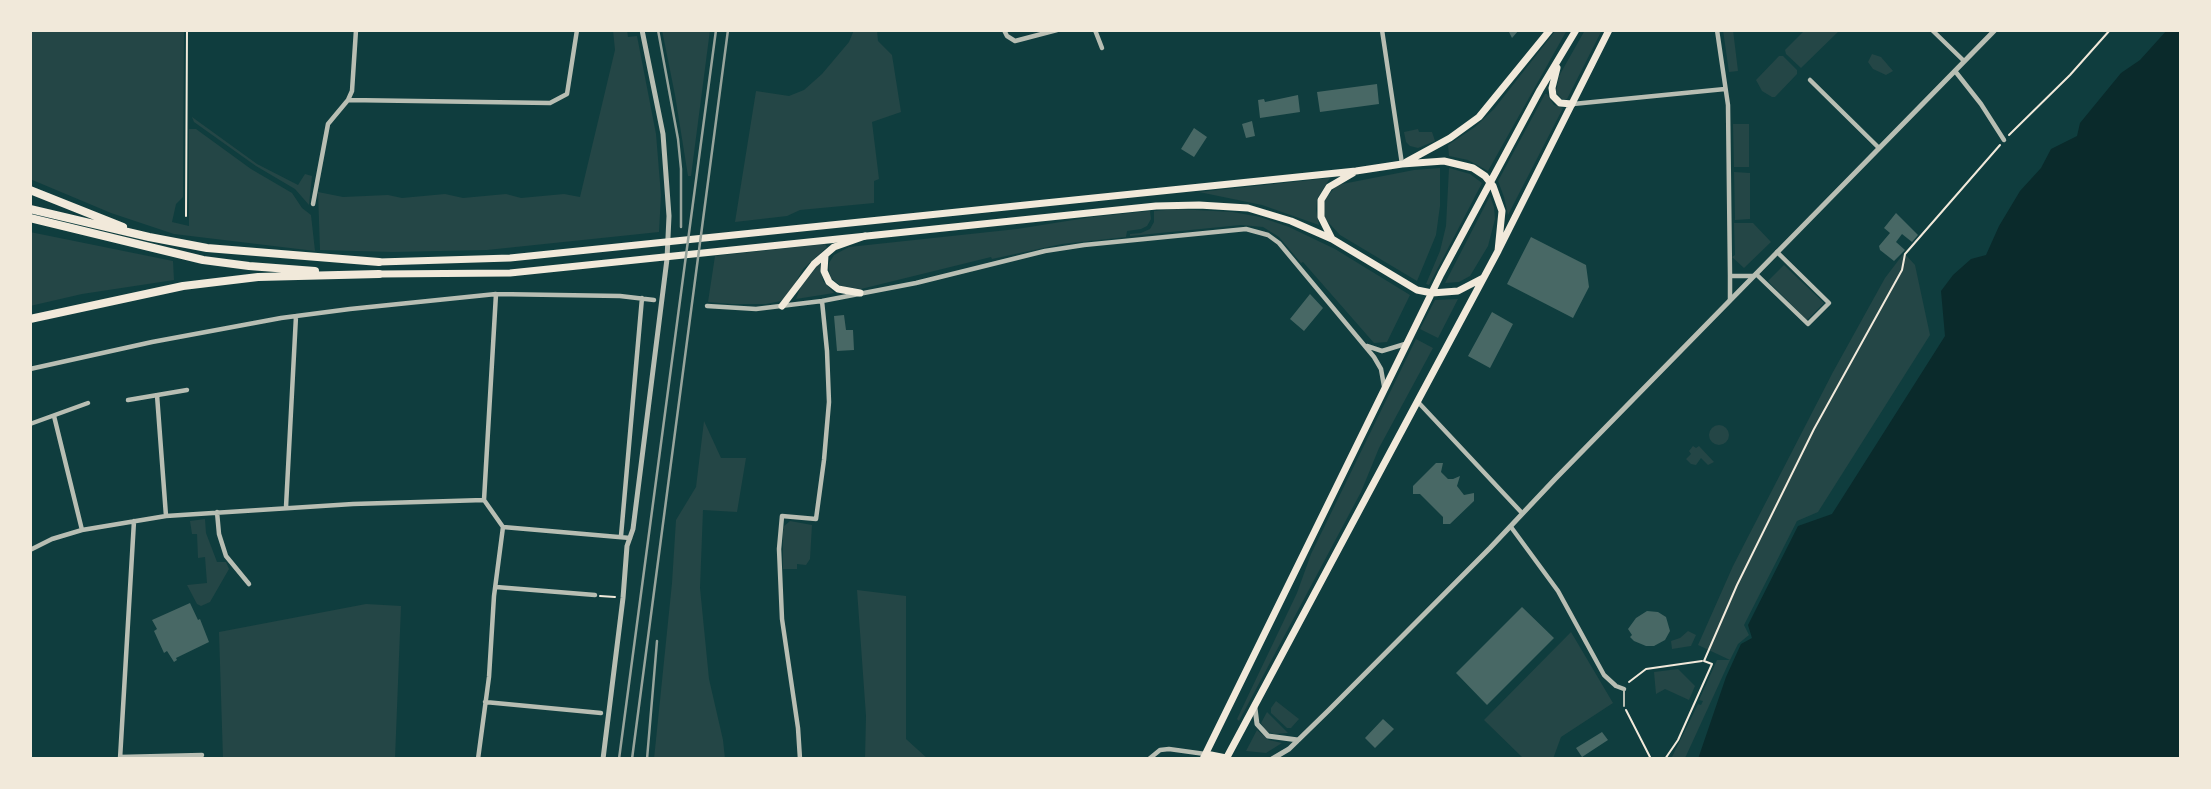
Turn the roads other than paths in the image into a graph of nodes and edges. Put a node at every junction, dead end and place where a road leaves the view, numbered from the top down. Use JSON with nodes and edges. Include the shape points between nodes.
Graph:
{"nodes":[{"id":1,"x":356,"y":30,"type":"edge"},
{"id":2,"x":577,"y":30,"type":"edge"},
{"id":3,"x":642,"y":30,"type":"edge"},
{"id":4,"x":1004,"y":30,"type":"edge"},
{"id":5,"x":1057,"y":30,"type":"edge"},
{"id":6,"x":1095,"y":30,"type":"edge"},
{"id":7,"x":1382,"y":30,"type":"edge"},
{"id":8,"x":1550,"y":30,"type":"edge"},
{"id":9,"x":1576,"y":30,"type":"edge"},
{"id":10,"x":1609,"y":30,"type":"edge"},
{"id":11,"x":1717,"y":30,"type":"edge"},
{"id":12,"x":1932,"y":30,"type":"edge"},
{"id":13,"x":1995,"y":30,"type":"edge"},
{"id":14,"x":1102,"y":48,"type":"dead end"},
{"id":15,"x":1559,"y":60,"type":"junction"},
{"id":16,"x":1964,"y":61,"type":"junction"},
{"id":17,"x":1955,"y":71,"type":"junction"},
{"id":18,"x":1810,"y":80,"type":"dead end"},
{"id":19,"x":1725,"y":89,"type":"junction"},
{"id":20,"x":348,"y":100,"type":"junction"},
{"id":21,"x":1572,"y":104,"type":"junction"},
{"id":22,"x":2004,"y":140,"type":"road end"},
{"id":23,"x":1879,"y":148,"type":"junction"},
{"id":24,"x":1402,"y":164,"type":"junction"},
{"id":25,"x":1356,"y":172,"type":"junction"},
{"id":26,"x":1490,"y":181,"type":"junction"},
{"id":27,"x":30,"y":190,"type":"edge"},
{"id":28,"x":313,"y":204,"type":"dead end"},
{"id":29,"x":30,"y":209,"type":"edge"},
{"id":30,"x":30,"y":218,"type":"edge"},
{"id":31,"x":865,"y":236,"type":"junction"},
{"id":32,"x":149,"y":237,"type":"junction"},
{"id":33,"x":1332,"y":239,"type":"junction"},
{"id":34,"x":1498,"y":251,"type":"junction"},
{"id":35,"x":1777,"y":252,"type":"junction"},
{"id":36,"x":825,"y":255,"type":"junction"},
{"id":37,"x":379,"y":262,"type":"joint"},
{"id":38,"x":376,"y":274,"type":"junction"},
{"id":39,"x":1755,"y":275,"type":"junction"},
{"id":40,"x":1730,"y":276,"type":"junction"},
{"id":41,"x":1483,"y":278,"type":"junction"},
{"id":42,"x":860,"y":293,"type":"junction"},
{"id":43,"x":1432,"y":293,"type":"junction"},
{"id":44,"x":496,"y":294,"type":"junction"},
{"id":45,"x":642,"y":298,"type":"junction"},
{"id":46,"x":654,"y":300,"type":"dead end"},
{"id":47,"x":1730,"y":300,"type":"junction"},
{"id":48,"x":822,"y":301,"type":"junction"},
{"id":49,"x":708,"y":306,"type":"dead end"},
{"id":50,"x":782,"y":306,"type":"junction"},
{"id":51,"x":296,"y":316,"type":"junction"},
{"id":52,"x":30,"y":319,"type":"edge"},
{"id":53,"x":1406,"y":343,"type":"junction"},
{"id":54,"x":1366,"y":346,"type":"junction"},
{"id":55,"x":30,"y":369,"type":"edge"},
{"id":56,"x":1384,"y":387,"type":"junction"},
{"id":57,"x":187,"y":390,"type":"dead end"},
{"id":58,"x":157,"y":395,"type":"junction"},
{"id":59,"x":128,"y":400,"type":"dead end"},
{"id":60,"x":1418,"y":401,"type":"junction"},
{"id":61,"x":88,"y":403,"type":"dead end"},
{"id":62,"x":54,"y":416,"type":"junction"},
{"id":63,"x":30,"y":424,"type":"edge"},
{"id":64,"x":484,"y":500,"type":"junction"},
{"id":65,"x":286,"y":508,"type":"junction"},
{"id":66,"x":217,"y":512,"type":"junction"},
{"id":67,"x":1522,"y":513,"type":"junction"},
{"id":68,"x":166,"y":516,"type":"junction"},
{"id":69,"x":134,"y":521,"type":"junction"},
{"id":70,"x":503,"y":527,"type":"junction"},
{"id":71,"x":1511,"y":527,"type":"junction"},
{"id":72,"x":82,"y":530,"type":"junction"},
{"id":73,"x":621,"y":536,"type":"junction"},
{"id":74,"x":630,"y":538,"type":"junction"},
{"id":75,"x":30,"y":550,"type":"edge"},
{"id":76,"x":249,"y":584,"type":"dead end"},
{"id":77,"x":496,"y":587,"type":"junction"},
{"id":78,"x":595,"y":596,"type":"road end"},
{"id":79,"x":1624,"y":689,"type":"joint"},
{"id":80,"x":485,"y":702,"type":"junction"},
{"id":81,"x":1255,"y":704,"type":"junction"},
{"id":82,"x":1624,"y":706,"type":"road end"},
{"id":83,"x":601,"y":713,"type":"dead end"},
{"id":84,"x":1298,"y":740,"type":"junction"},
{"id":85,"x":202,"y":755,"type":"dead end"},
{"id":86,"x":1204,"y":757,"type":"edge"},
{"id":87,"x":120,"y":758,"type":"edge"},
{"id":88,"x":478,"y":759,"type":"edge"},
{"id":89,"x":603,"y":759,"type":"edge"},
{"id":90,"x":800,"y":759,"type":"edge"},
{"id":91,"x":1149,"y":759,"type":"edge"},
{"id":92,"x":1228,"y":759,"type":"edge"},
{"id":93,"x":1272,"y":759,"type":"edge"}],
"edges":[{"from":1,"to":20,"type":"street"},
{"from":2,"to":20,"type":"street","via":[[567,94],[550,103]]},
{"from":3,"to":74,"type":"street","via":[[663,134],[669,216],[661,314]]},
{"from":4,"to":5,"type":"street","via":[[1015,41]]},
{"from":6,"to":14,"type":"street"},
{"from":7,"to":24,"type":"street"},
{"from":8,"to":24,"type":"main road","via":[[1479,117]]},
{"from":9,"to":15,"type":"main road"},
{"from":10,"to":21,"type":"main road"},
{"from":11,"to":19,"type":"street"},
{"from":12,"to":16,"type":"street"},
{"from":13,"to":16,"type":"street"},
{"from":15,"to":21,"type":"main road","via":[[1553,96],[1560,103]]},
{"from":15,"to":26,"type":"main road"},
{"from":16,"to":17,"type":"street"},
{"from":17,"to":22,"type":"street"},
{"from":17,"to":23,"type":"street"},
{"from":18,"to":23,"type":"street"},
{"from":19,"to":21,"type":"street"},
{"from":19,"to":40,"type":"street"},
{"from":20,"to":28,"type":"street","via":[[327,124]]},
{"from":21,"to":34,"type":"main road"},
{"from":23,"to":35,"type":"street"},
{"from":24,"to":25,"type":"main road"},
{"from":24,"to":26,"type":"main road","via":[[1453,162],[1473,168]]},
{"from":25,"to":33,"type":"main road","via":[[1335,182],[1321,200],[1321,216]]},
{"from":25,"to":37,"type":"main road","via":[[510,258]]},
{"from":26,"to":34,"type":"main road","via":[[1502,211]]},
{"from":26,"to":43,"type":"main road"},
{"from":27,"to":32,"type":"highway"},
{"from":29,"to":32,"type":"highway"},
{"from":30,"to":38,"type":"highway","via":[[203,260]]},
{"from":31,"to":33,"type":"main road","via":[[1156,205],[1229,205],[1270,214]]},
{"from":31,"to":36,"type":"main road"},
{"from":31,"to":38,"type":"main road","via":[[510,273]]},
{"from":32,"to":37,"type":"highway","via":[[243,251]]},
{"from":33,"to":43,"type":"main road","via":[[1410,286]]},
{"from":34,"to":41,"type":"main road"},
{"from":35,"to":39,"type":"street"},
{"from":35,"to":39,"type":"street","via":[[1829,303],[1808,324]]},
{"from":36,"to":42,"type":"main road","via":[[829,282],[838,289]]},
{"from":36,"to":50,"type":"main road"},
{"from":38,"to":52,"type":"highway","via":[[258,277],[183,286]]},
{"from":39,"to":40,"type":"street"},
{"from":39,"to":47,"type":"street"},
{"from":40,"to":47,"type":"street"},
{"from":41,"to":43,"type":"main road","via":[[1458,291]]},
{"from":41,"to":60,"type":"main road"},
{"from":42,"to":48,"type":"street"},
{"from":42,"to":54,"type":"street","via":[[1045,251],[1246,229],[1279,243]]},
{"from":43,"to":53,"type":"main road"},
{"from":44,"to":45,"type":"street"},
{"from":44,"to":51,"type":"street"},
{"from":44,"to":64,"type":"street"},
{"from":45,"to":46,"type":"street"},
{"from":45,"to":73,"type":"street"},
{"from":47,"to":67,"type":"street"},
{"from":48,"to":50,"type":"street"},
{"from":48,"to":90,"type":"street","via":[[829,402],[816,519],[782,516],[779,548],[782,619]]},
{"from":49,"to":50,"type":"street"},
{"from":51,"to":55,"type":"street"},
{"from":51,"to":65,"type":"street"},
{"from":53,"to":54,"type":"street","via":[[1382,351]]},
{"from":53,"to":56,"type":"main road"},
{"from":54,"to":56,"type":"street","via":[[1379,365]]},
{"from":56,"to":86,"type":"main road"},
{"from":57,"to":58,"type":"street"},
{"from":58,"to":59,"type":"street"},
{"from":58,"to":68,"type":"street"},
{"from":60,"to":67,"type":"street"},
{"from":60,"to":81,"type":"main road"},
{"from":61,"to":62,"type":"street"},
{"from":62,"to":63,"type":"street"},
{"from":62,"to":72,"type":"street"},
{"from":64,"to":65,"type":"street"},
{"from":64,"to":70,"type":"street"},
{"from":65,"to":66,"type":"street"},
{"from":66,"to":68,"type":"street"},
{"from":66,"to":76,"type":"street","via":[[226,556]]},
{"from":67,"to":71,"type":"street"},
{"from":68,"to":69,"type":"street"},
{"from":69,"to":72,"type":"street"},
{"from":69,"to":87,"type":"street"},
{"from":70,"to":73,"type":"street"},
{"from":70,"to":77,"type":"street"},
{"from":71,"to":79,"type":"street","via":[[1558,591],[1604,675]]},
{"from":71,"to":84,"type":"street"},
{"from":72,"to":75,"type":"street"},
{"from":73,"to":74,"type":"street"},
{"from":74,"to":89,"type":"street"},
{"from":77,"to":78,"type":"street"},
{"from":77,"to":80,"type":"street"},
{"from":79,"to":82,"type":"lane"},
{"from":80,"to":83,"type":"street"},
{"from":80,"to":88,"type":"street"},
{"from":81,"to":84,"type":"street","via":[[1256,719],[1264,732],[1273,738]]},
{"from":81,"to":92,"type":"main road"},
{"from":84,"to":93,"type":"street"},
{"from":85,"to":87,"type":"street"},
{"from":86,"to":91,"type":"street","via":[[1169,749]]},
{"from":86,"to":92,"type":"main road"}]}
